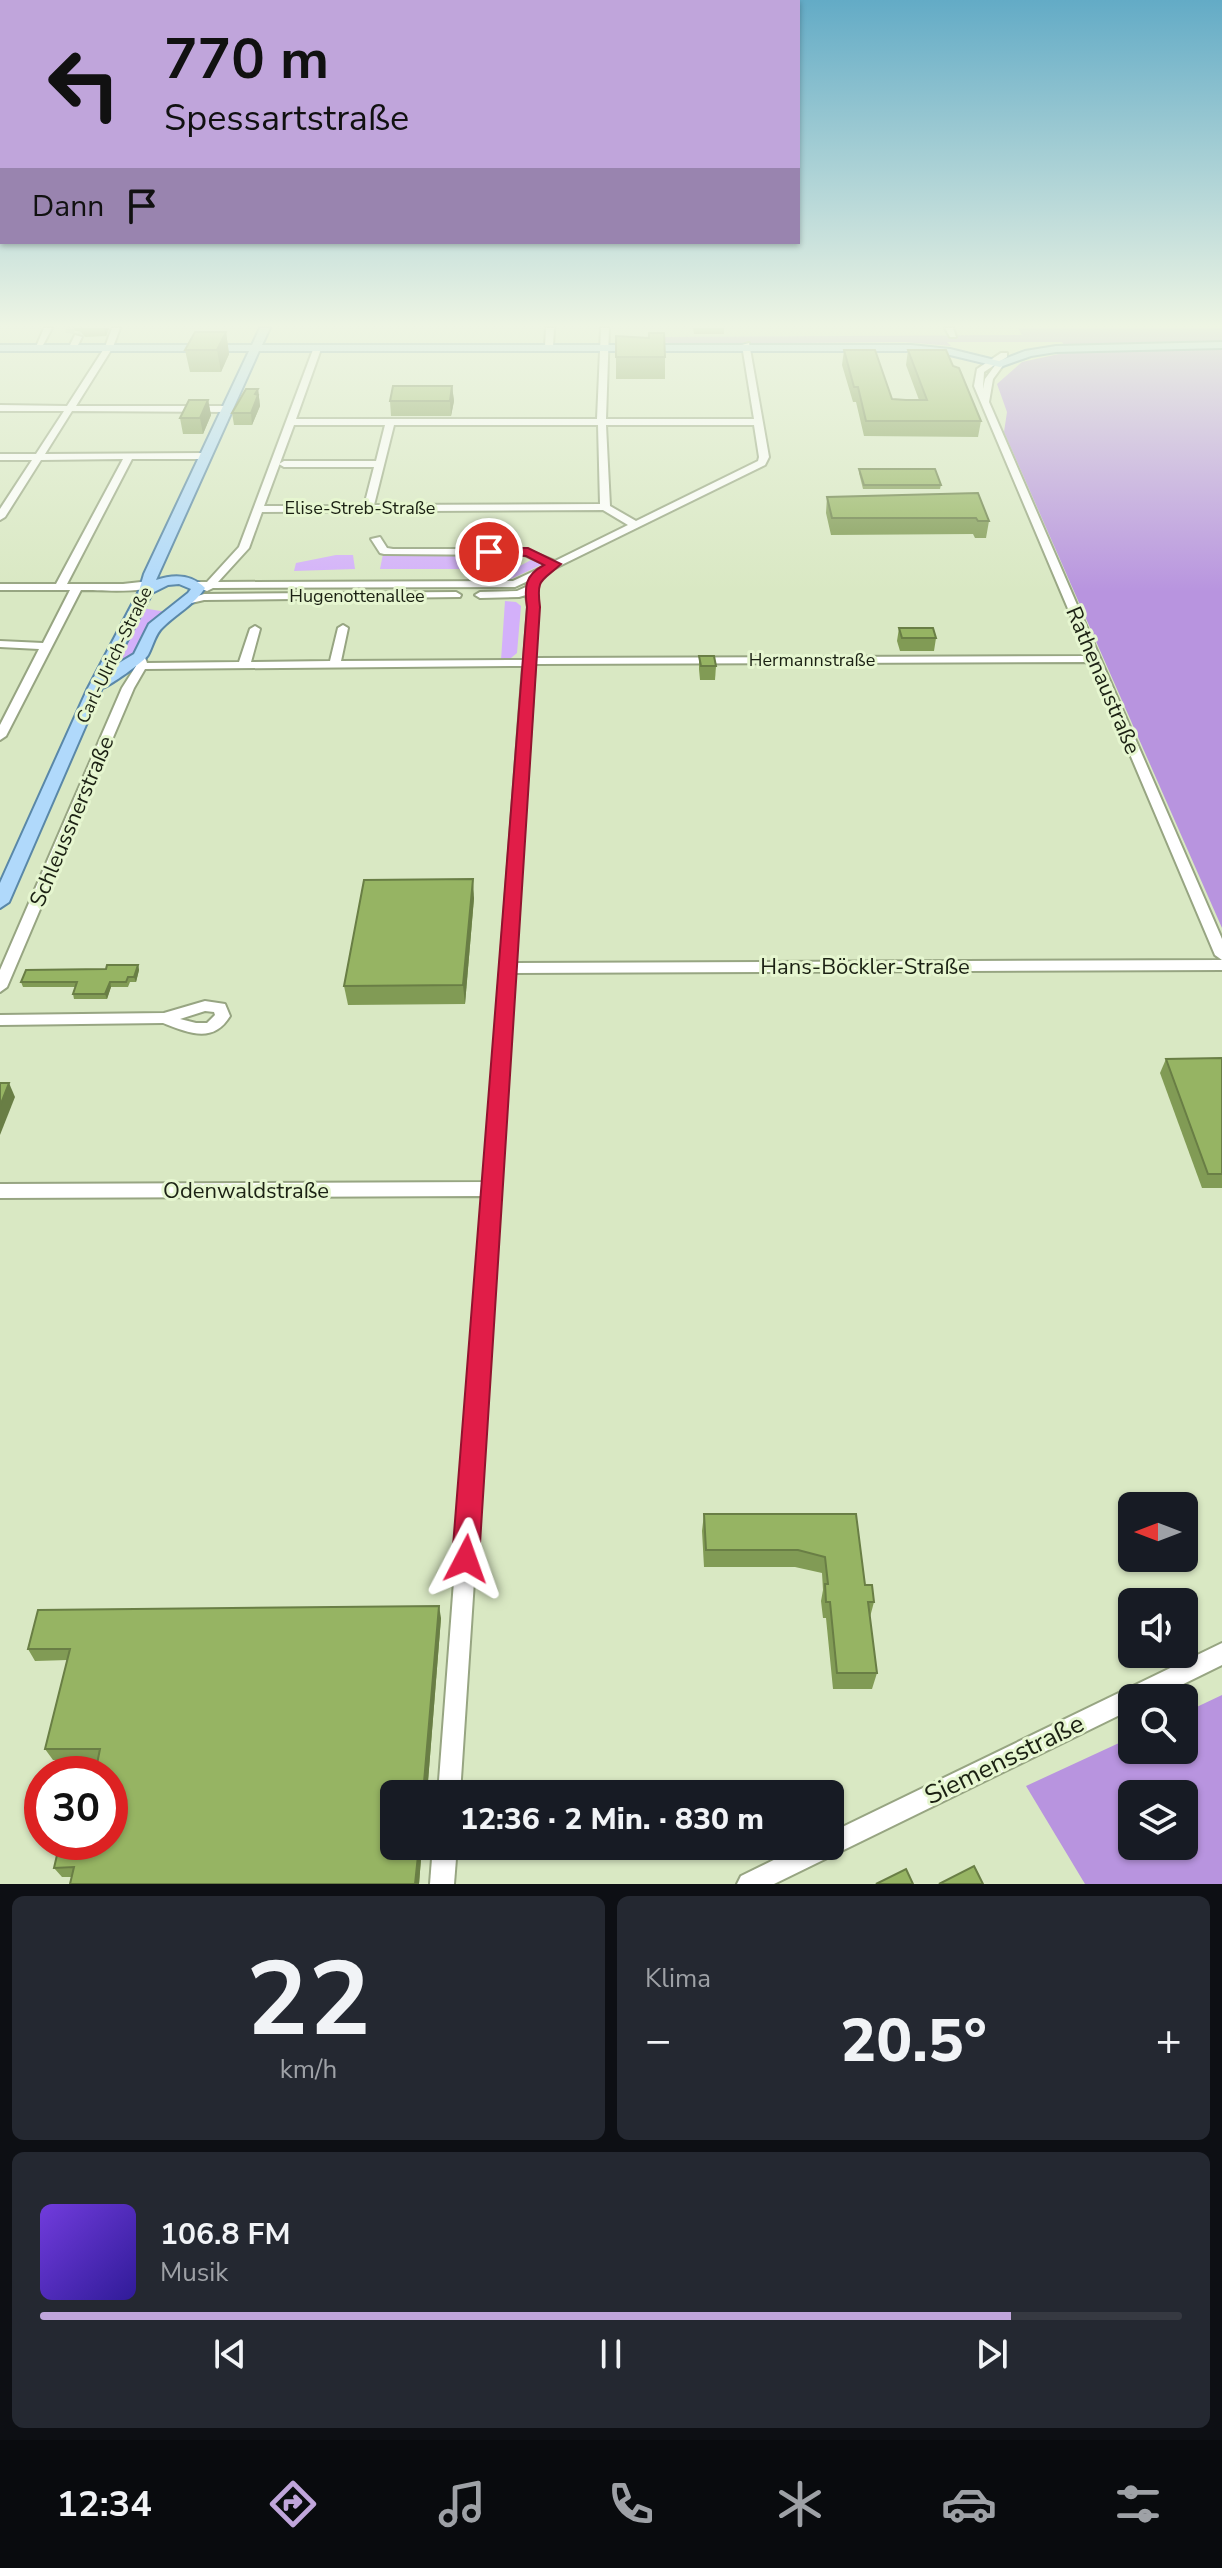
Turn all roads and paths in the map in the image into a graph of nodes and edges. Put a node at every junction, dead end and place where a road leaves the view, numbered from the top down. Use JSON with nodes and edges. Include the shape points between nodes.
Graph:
{"nodes":[{"id":1,"x":64,"y":416,"type":"edge"},
{"id":2,"x":225,"y":416,"type":"edge"},
{"id":3,"x":293,"y":416,"type":"edge"},
{"id":4,"x":604,"y":416,"type":"edge"},
{"id":5,"x":757,"y":416,"type":"edge"},
{"id":6,"x":991,"y":416,"type":"edge"},
{"id":7,"x":604,"y":421,"type":"junction"},
{"id":8,"x":291,"y":422,"type":"junction"},
{"id":9,"x":390,"y":422,"type":"junction"},
{"id":10,"x":758,"y":422,"type":"junction"},
{"id":11,"x":129,"y":456,"type":"junction"},
{"id":12,"x":206,"y":456,"type":"junction"},
{"id":13,"x":0,"y":457,"type":"edge"},
{"id":14,"x":39,"y":457,"type":"junction"},
{"id":15,"x":284,"y":464,"type":"dead end"},
{"id":16,"x":379,"y":464,"type":"junction"},
{"id":17,"x":605,"y":507,"type":"junction"},
{"id":18,"x":259,"y":509,"type":"junction"},
{"id":19,"x":368,"y":509,"type":"junction"},
{"id":20,"x":0,"y":517,"type":"edge"},
{"id":21,"x":635,"y":525,"type":"junction"},
{"id":22,"x":376,"y":539,"type":"dead end"},
{"id":23,"x":157,"y":561,"type":"junction"},
{"id":24,"x":554,"y":564,"type":"junction"},
{"id":25,"x":536,"y":574,"type":"junction"},
{"id":26,"x":179,"y":580,"type":"junction"},
{"id":27,"x":518,"y":583,"type":"junction"},
{"id":28,"x":0,"y":587,"type":"edge"},
{"id":29,"x":60,"y":587,"type":"junction"},
{"id":30,"x":531,"y":589,"type":"junction"},
{"id":31,"x":74,"y":591,"type":"junction"},
{"id":32,"x":146,"y":591,"type":"junction"},
{"id":33,"x":198,"y":592,"type":"junction"},
{"id":34,"x":100,"y":594,"type":"junction"},
{"id":35,"x":0,"y":595,"type":"edge"},
{"id":36,"x":343,"y":628,"type":"dead end"},
{"id":37,"x":255,"y":629,"type":"dead end"},
{"id":38,"x":0,"y":644,"type":"edge"},
{"id":39,"x":46,"y":646,"type":"junction"},
{"id":40,"x":1095,"y":659,"type":"junction"},
{"id":41,"x":529,"y":662,"type":"junction"},
{"id":42,"x":335,"y":664,"type":"junction"},
{"id":43,"x":244,"y":665,"type":"junction"},
{"id":44,"x":140,"y":666,"type":"junction"},
{"id":45,"x":90,"y":703,"type":"junction"},
{"id":46,"x":6,"y":713,"type":"edge"},
{"id":47,"x":0,"y":736,"type":"edge"},
{"id":48,"x":0,"y":902,"type":"edge"},
{"id":49,"x":1222,"y":955,"type":"edge"},
{"id":50,"x":1222,"y":965,"type":"edge"},
{"id":51,"x":508,"y":968,"type":"junction"},
{"id":52,"x":0,"y":987,"type":"edge"},
{"id":53,"x":164,"y":1018,"type":"dead end"},
{"id":54,"x":0,"y":1020,"type":"edge"},
{"id":55,"x":492,"y":1189,"type":"junction"},
{"id":56,"x":0,"y":1191,"type":"edge"},
{"id":57,"x":1222,"y":1654,"type":"edge"},
{"id":58,"x":450,"y":1780,"type":"edge"},
{"id":59,"x":844,"y":1838,"type":"edge"},
{"id":60,"x":444,"y":1860,"type":"edge"},
{"id":61,"x":798,"y":1860,"type":"edge"},
{"id":62,"x":442,"y":1884,"type":"edge"},
{"id":63,"x":749,"y":1884,"type":"edge"}],
"edges":[{"from":1,"to":14,"type":"street"},
{"from":2,"to":12,"type":"main road","name":"Carl-Ulrich-Straße"},
{"from":3,"to":8,"type":"street","name":"Schleussnerstraße"},
{"from":4,"to":7,"type":"street"},
{"from":5,"to":10,"type":"street","name":"Hugenottenallee"},
{"from":6,"to":40,"type":"street","name":"Rathenaustraße"},
{"from":7,"to":9,"type":"street"},
{"from":7,"to":10,"type":"street"},
{"from":7,"to":17,"type":"street"},
{"from":8,"to":9,"type":"street"},
{"from":8,"to":18,"type":"street","name":"Schleussnerstraße"},
{"from":9,"to":16,"type":"street"},
{"from":10,"to":21,"type":"street","name":"Hugenottenallee","via":[[762,463]]},
{"from":11,"to":12,"type":"street"},
{"from":11,"to":14,"type":"street"},
{"from":11,"to":29,"type":"street"},
{"from":12,"to":23,"type":"main road","name":"Carl-Ulrich-Straße"},
{"from":13,"to":14,"type":"street"},
{"from":14,"to":20,"type":"street"},
{"from":15,"to":16,"type":"street"},
{"from":16,"to":19,"type":"street"},
{"from":17,"to":19,"type":"street","name":"Elise-Streb-Straße"},
{"from":17,"to":21,"type":"street"},
{"from":18,"to":19,"type":"street","name":"Elise-Streb-Straße"},
{"from":18,"to":33,"type":"street","name":"Schleussnerstraße","via":[[244,548]]},
{"from":21,"to":24,"type":"street","name":"Hugenottenallee"},
{"from":22,"to":24,"type":"street","via":[[384,551],[525,552]]},
{"from":23,"to":26,"type":"main road","via":[[161,571]]},
{"from":23,"to":32,"type":"main road","name":"Carl-Ulrich-Straße"},
{"from":24,"to":25,"type":"street","name":"Hugenottenallee"},
{"from":25,"to":27,"type":"street","name":"Hugenottenallee"},
{"from":25,"to":30,"type":"street"},
{"from":26,"to":32,"type":"main road","name":"Hugenottenallee"},
{"from":26,"to":33,"type":"main road","name":"Hugenottenallee"},
{"from":27,"to":30,"type":"street"},
{"from":27,"to":33,"type":"street","name":"Hugenottenallee"},
{"from":28,"to":29,"type":"street","name":"Hugenottenallee"},
{"from":29,"to":31,"type":"street","name":"Hugenottenallee"},
{"from":30,"to":33,"type":"street","name":"Hugenottenallee","via":[[504,595]]},
{"from":30,"to":41,"type":"street"},
{"from":31,"to":32,"type":"street","name":"Hugenottenallee"},
{"from":31,"to":34,"type":"street","name":"Hugenottenallee"},
{"from":31,"to":35,"type":"street","name":"Hugenottenallee"},
{"from":31,"to":39,"type":"street"},
{"from":32,"to":33,"type":"main road","name":"Hugenottenallee","via":[[157,605]]},
{"from":32,"to":34,"type":"street","name":"Hugenottenallee"},
{"from":32,"to":34,"type":"street","name":"Hugenottenallee","via":[[135,597]]},
{"from":32,"to":45,"type":"main road","name":"Carl-Ulrich-Straße"},
{"from":33,"to":44,"type":"main road","name":"Schleussnerstraße","via":[[162,618]]},
{"from":36,"to":42,"type":"street"},
{"from":37,"to":43,"type":"street"},
{"from":38,"to":39,"type":"street"},
{"from":39,"to":46,"type":"street"},
{"from":40,"to":41,"type":"street","name":"Hermannstraße"},
{"from":40,"to":49,"type":"street","name":"Rathenaustraße"},
{"from":41,"to":42,"type":"street","name":"Hermannstraße"},
{"from":41,"to":51,"type":"street"},
{"from":42,"to":43,"type":"street","name":"Hermannstraße"},
{"from":43,"to":44,"type":"street","name":"Hermannstraße"},
{"from":44,"to":45,"type":"main road","name":"Schleussnerstraße","via":[[106,679]]},
{"from":44,"to":52,"type":"street","name":"Schleussnerstraße"},
{"from":45,"to":48,"type":"main road","name":"Carl-Ulrich-Straße"},
{"from":46,"to":47,"type":"street"},
{"from":50,"to":51,"type":"street","name":"Hans-Böckler-Straße"},
{"from":51,"to":55,"type":"street"},
{"from":53,"to":54,"type":"street"},
{"from":55,"to":56,"type":"street","name":"Odenwaldstraße"},
{"from":55,"to":58,"type":"street"},
{"from":57,"to":59,"type":"street","name":"Siemensstraße"},
{"from":60,"to":62,"type":"street"},
{"from":61,"to":63,"type":"street","name":"Siemensstraße"}]}
